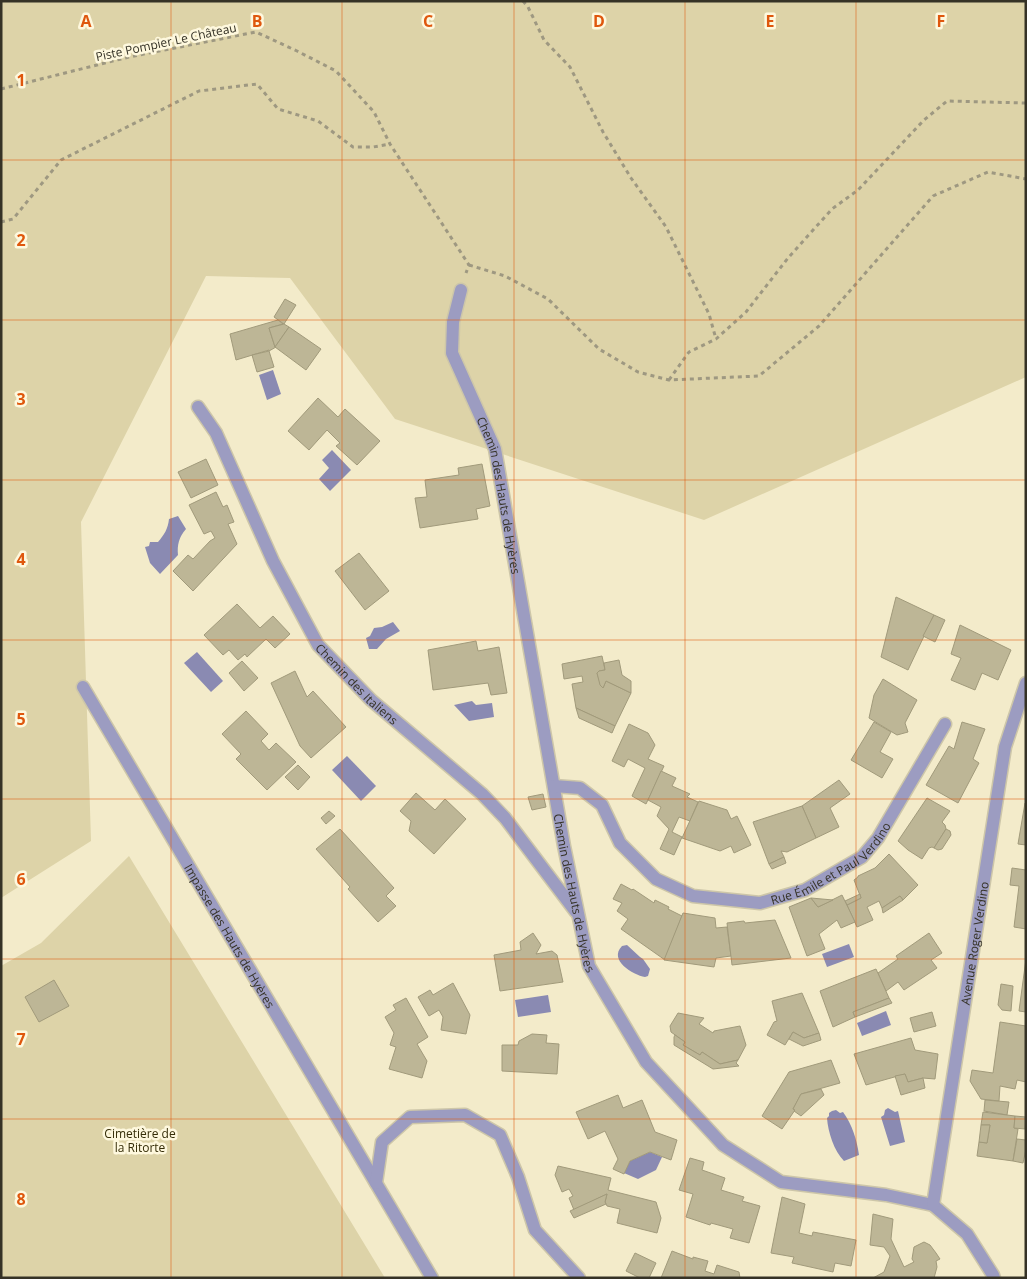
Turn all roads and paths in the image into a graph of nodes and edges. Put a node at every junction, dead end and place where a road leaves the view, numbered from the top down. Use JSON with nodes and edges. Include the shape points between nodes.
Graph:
{"nodes":[{"id":1,"x":523,"y":1,"type":"edge"},
{"id":2,"x":1,"y":89,"type":"edge"},
{"id":3,"x":1026,"y":103,"type":"edge"},
{"id":4,"x":390,"y":144,"type":"junction"},
{"id":5,"x":1026,"y":179,"type":"edge"},
{"id":6,"x":1,"y":222,"type":"edge"},
{"id":7,"x":469,"y":265,"type":"junction"},
{"id":8,"x":460,"y":290,"type":"joint"},
{"id":9,"x":716,"y":339,"type":"junction"},
{"id":10,"x":668,"y":380,"type":"junction"},
{"id":11,"x":198,"y":407,"type":"dead end"},
{"id":12,"x":1026,"y":683,"type":"edge"},
{"id":13,"x":83,"y":687,"type":"dead end"},
{"id":14,"x":945,"y":724,"type":"dead end"},
{"id":15,"x":554,"y":786,"type":"junction"},
{"id":16,"x":579,"y":916,"type":"junction"},
{"id":17,"x":376,"y":1183,"type":"junction"},
{"id":18,"x":933,"y":1205,"type":"junction"},
{"id":19,"x":432,"y":1278,"type":"edge"},
{"id":20,"x":579,"y":1278,"type":"edge"},
{"id":21,"x":994,"y":1278,"type":"edge"}],
"edges":[{"from":1,"to":9,"type":"path","via":[[544,40],[570,67],[603,132],[666,227],[708,314]]},
{"from":2,"to":4,"type":"path","name":"Piste Pompier Le Château","via":[[129,57],[256,32],[336,71],[374,112]]},
{"from":3,"to":9,"type":"path","via":[[947,101],[924,120],[858,190],[832,209],[746,312]]},
{"from":4,"to":6,"type":"path","via":[[373,148],[353,147],[318,121],[278,109],[257,84],[199,91],[61,160],[14,219]]},
{"from":4,"to":7,"type":"path","name":"Piste Pompier Le Château"},
{"from":5,"to":10,"type":"path","via":[[988,172],[933,196],[819,326],[759,376]]},
{"from":7,"to":8,"type":"path"},
{"from":7,"to":10,"type":"path","via":[[505,276],[548,299],[599,349],[638,372]]},
{"from":8,"to":15,"type":"street","name":"Chemin des Hauts de Hyères","via":[[453,322],[452,353],[495,448]]},
{"from":9,"to":10,"type":"path","via":[[690,352]]},
{"from":11,"to":16,"type":"street","name":"Chemin des Italiens","via":[[216,433],[273,561],[318,646],[371,700],[482,794]]},
{"from":12,"to":18,"type":"street","name":"Avenue Roger Verdino","via":[[1005,747]]},
{"from":13,"to":17,"type":"street","name":"Impasse des Hauts de Hyères"},
{"from":14,"to":15,"type":"street","name":"Rue Émile et Paul Verdino","via":[[878,838],[862,857],[805,890],[760,903],[693,896],[656,879],[620,843],[602,805],[580,788]]},
{"from":15,"to":16,"type":"street","name":"Chemin des Hauts de Hyères"},
{"from":16,"to":18,"type":"street","name":"Chemin des Hauts de Hyères","via":[[589,966],[646,1062],[723,1145],[781,1182],[886,1195]]},
{"from":17,"to":19,"type":"street"},
{"from":17,"to":20,"type":"street","via":[[382,1142],[410,1117],[465,1115],[500,1135],[535,1230]]},
{"from":18,"to":21,"type":"street","name":"Chemin des Hauts de Hyères","via":[[967,1234]]}]}
